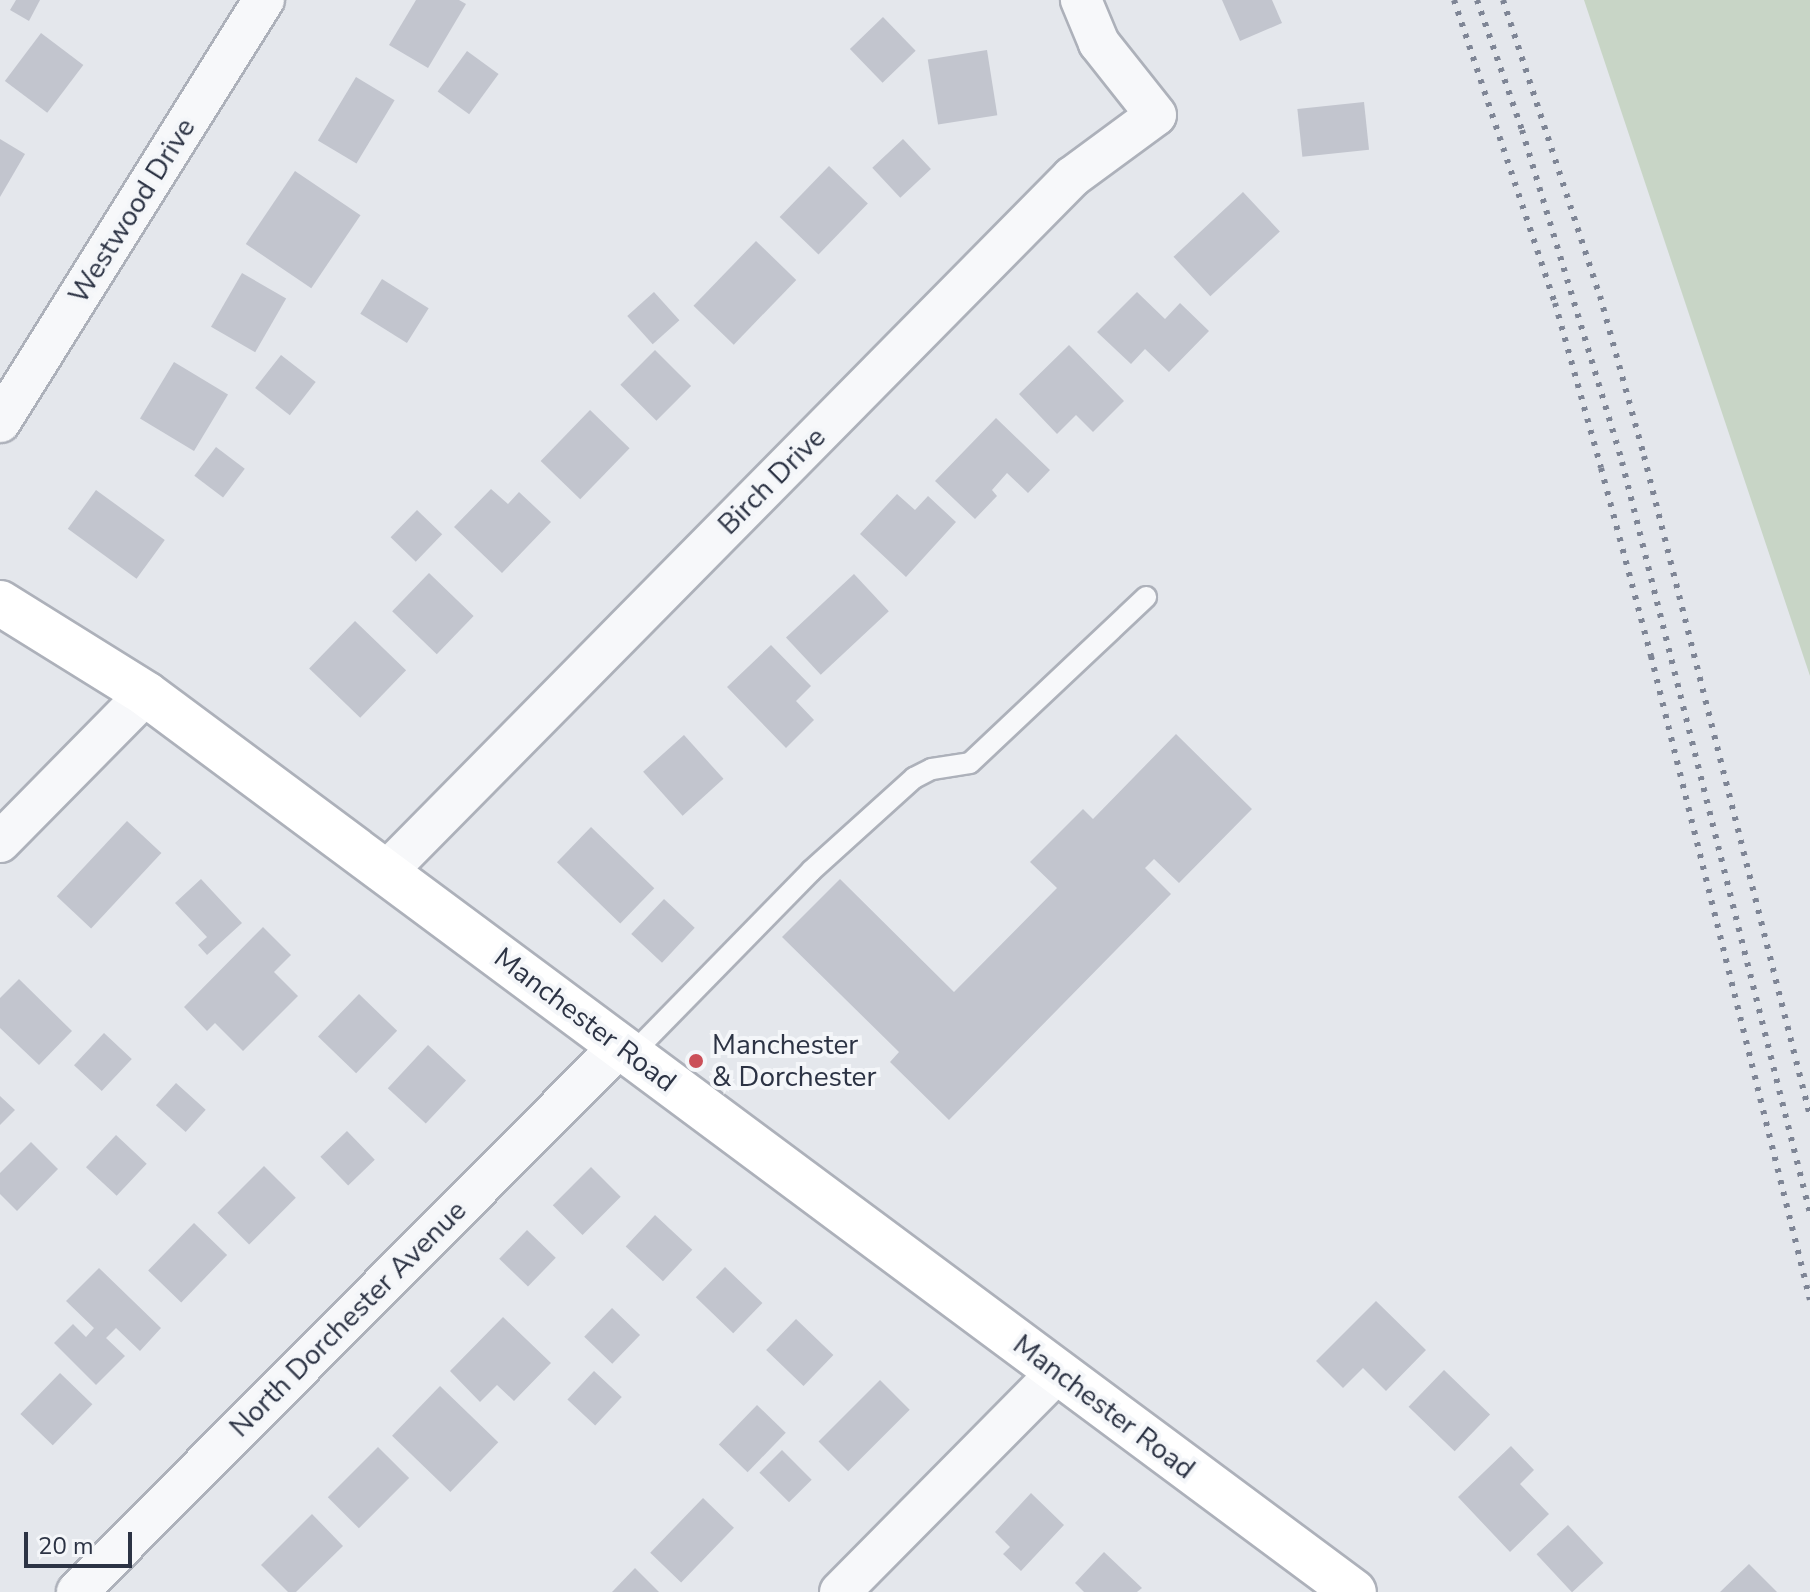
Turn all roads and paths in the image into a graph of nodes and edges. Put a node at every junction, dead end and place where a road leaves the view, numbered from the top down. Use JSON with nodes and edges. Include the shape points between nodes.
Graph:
{"nodes":[{"id":1,"x":264,"y":0,"type":"edge"},
{"id":2,"x":1081,"y":0,"type":"edge"},
{"id":3,"x":0,"y":422,"type":"edge"},
{"id":4,"x":1146,"y":597,"type":"dead end"},
{"id":5,"x":0,"y":603,"type":"edge"},
{"id":6,"x":146,"y":694,"type":"junction"},
{"id":7,"x":0,"y":842,"type":"edge"},
{"id":8,"x":385,"y":873,"type":"junction"},
{"id":9,"x":626,"y":1050,"type":"junction"},
{"id":10,"x":1058,"y":1372,"type":"junction"},
{"id":11,"x":77,"y":1592,"type":"edge"},
{"id":12,"x":840,"y":1592,"type":"edge"},
{"id":13,"x":1354,"y":1592,"type":"edge"}],
"edges":[{"from":1,"to":3,"type":"street","name":"Westwood Drive"},
{"from":2,"to":8,"type":"street","name":"Birch Drive","via":[[1099,43],[1156,115],[1072,177]]},
{"from":4,"to":9,"type":"lane","via":[[970,763],[932,769],[914,778]]},
{"from":5,"to":6,"type":"street","name":"Manchester Road"},
{"from":6,"to":7,"type":"street"},
{"from":6,"to":8,"type":"street","name":"Manchester Road"},
{"from":8,"to":9,"type":"street","name":"Manchester Road"},
{"from":9,"to":10,"type":"street","name":"Manchester Road"},
{"from":9,"to":11,"type":"street","name":"North Dorchester Avenue"},
{"from":10,"to":12,"type":"street"},
{"from":10,"to":13,"type":"street","name":"Manchester Road"}]}
